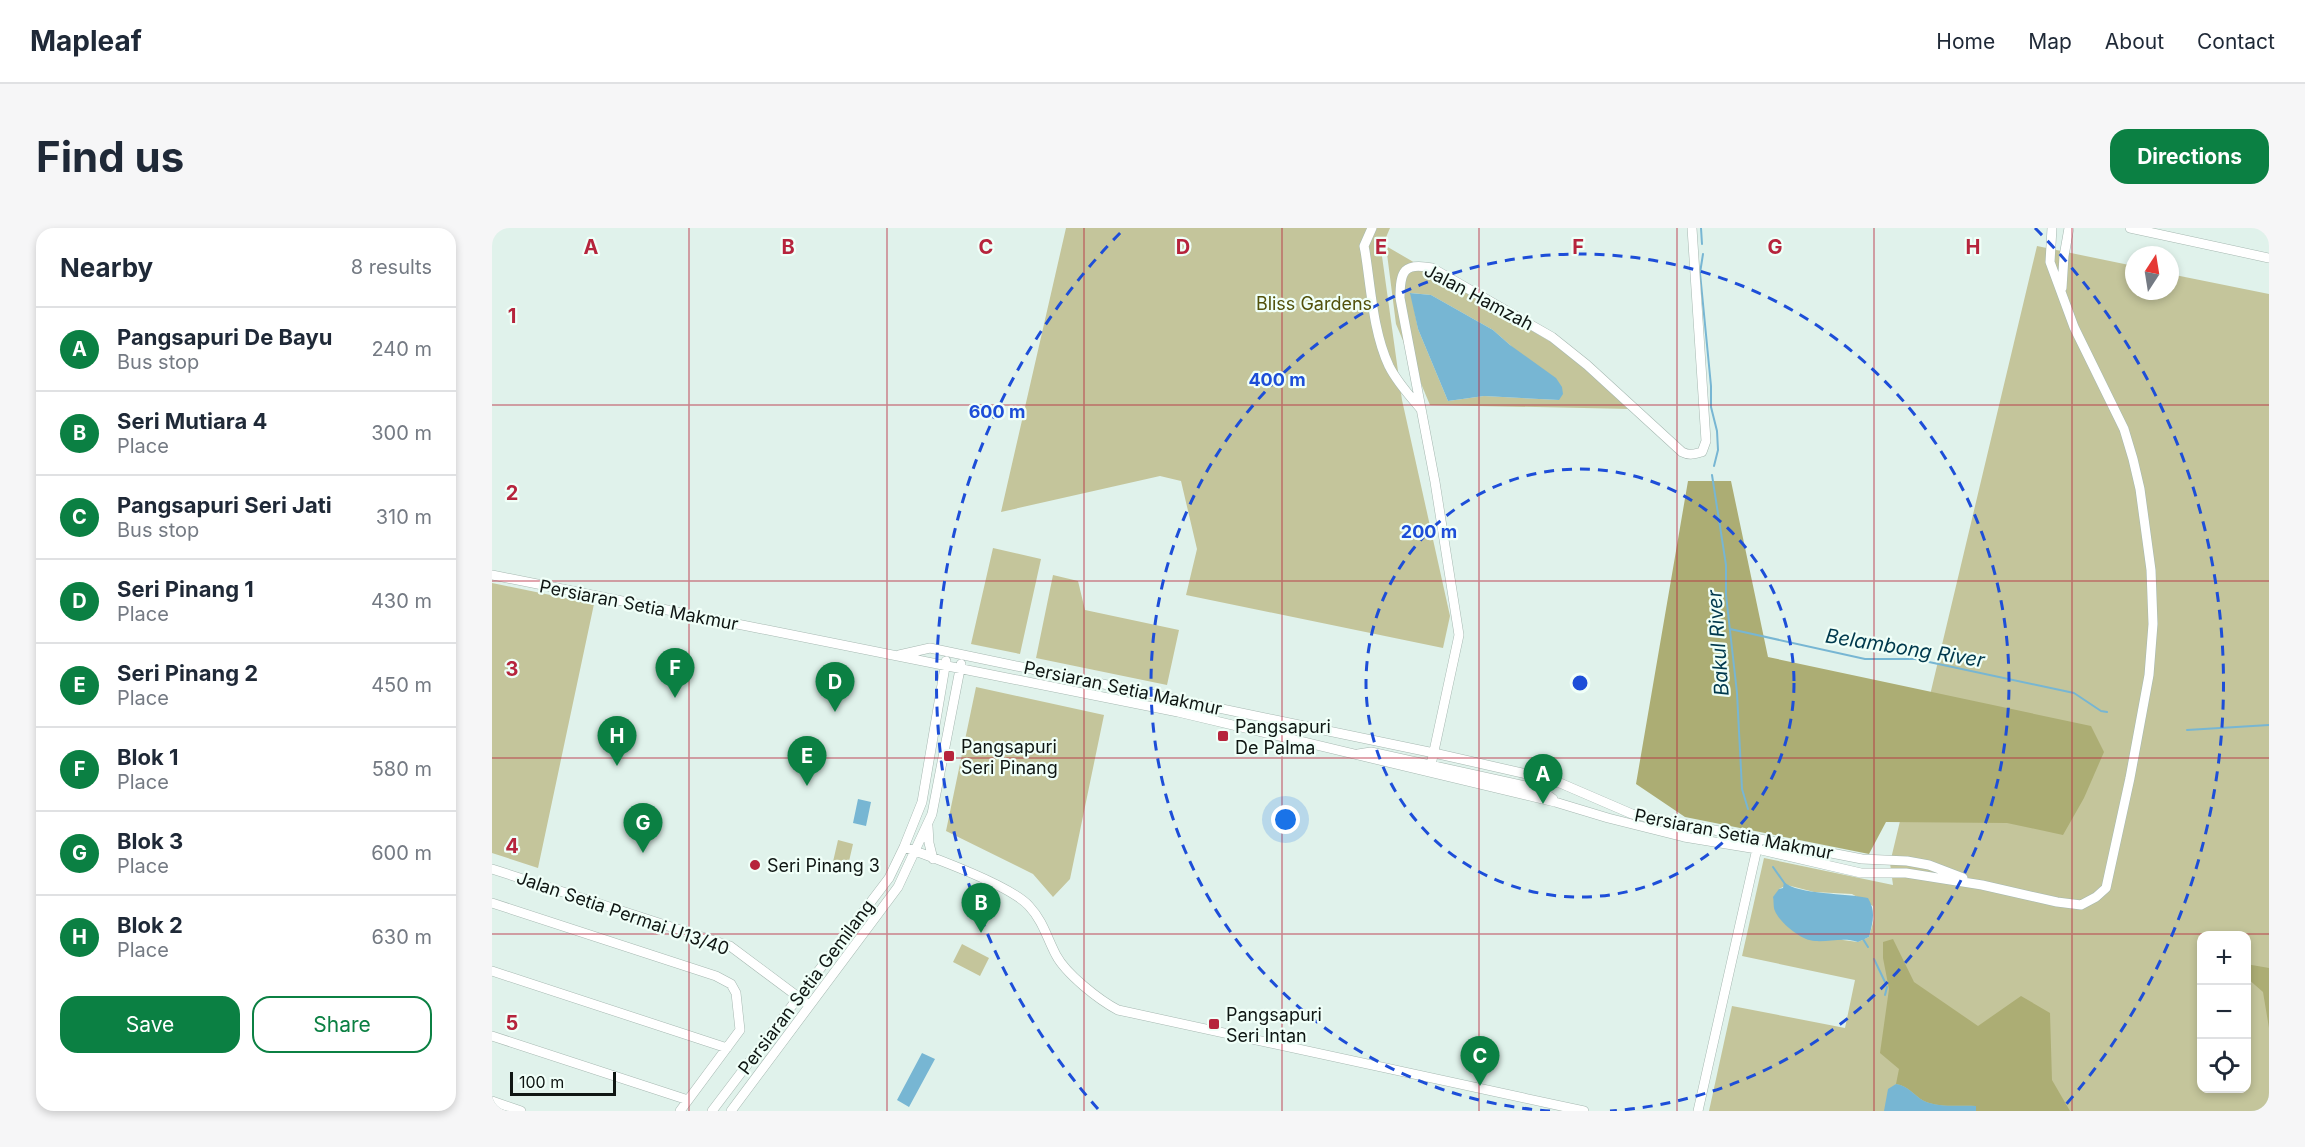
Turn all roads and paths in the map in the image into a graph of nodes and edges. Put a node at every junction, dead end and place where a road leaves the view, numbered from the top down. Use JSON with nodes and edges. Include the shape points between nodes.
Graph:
{"nodes":[{"id":1,"x":1372,"y":228,"type":"edge"},
{"id":2,"x":1692,"y":228,"type":"edge"},
{"id":3,"x":2052,"y":228,"type":"edge"},
{"id":4,"x":2069,"y":228,"type":"edge"},
{"id":5,"x":2130,"y":228,"type":"edge"},
{"id":6,"x":2269,"y":258,"type":"edge"},
{"id":7,"x":2062,"y":290,"type":"junction"},
{"id":8,"x":1421,"y":410,"type":"junction"},
{"id":9,"x":492,"y":575,"type":"edge"},
{"id":10,"x":947,"y":652,"type":"junction"},
{"id":11,"x":963,"y":655,"type":"junction"},
{"id":12,"x":891,"y":656,"type":"junction"},
{"id":13,"x":945,"y":665,"type":"junction"},
{"id":14,"x":960,"y":668,"type":"junction"},
{"id":15,"x":1434,"y":753,"type":"junction"},
{"id":16,"x":1353,"y":755,"type":"junction"},
{"id":17,"x":1431,"y":765,"type":"junction"},
{"id":18,"x":1555,"y":801,"type":"junction"},
{"id":19,"x":928,"y":824,"type":"junction"},
{"id":20,"x":1758,"y":844,"type":"junction"},
{"id":21,"x":904,"y":847,"type":"junction"},
{"id":22,"x":916,"y":851,"type":"junction"},
{"id":23,"x":933,"y":859,"type":"junction"},
{"id":24,"x":908,"y":866,"type":"junction"},
{"id":25,"x":492,"y":869,"type":"edge"},
{"id":26,"x":492,"y":903,"type":"edge"},
{"id":27,"x":492,"y":971,"type":"edge"},
{"id":28,"x":798,"y":997,"type":"junction"},
{"id":29,"x":809,"y":1005,"type":"junction"},
{"id":30,"x":492,"y":1036,"type":"edge"},
{"id":31,"x":727,"y":1048,"type":"junction"},
{"id":32,"x":688,"y":1100,"type":"junction"},
{"id":33,"x":492,"y":1101,"type":"edge"},
{"id":34,"x":521,"y":1111,"type":"edge"},
{"id":35,"x":680,"y":1111,"type":"edge"},
{"id":36,"x":712,"y":1111,"type":"edge"},
{"id":37,"x":731,"y":1111,"type":"edge"},
{"id":38,"x":1584,"y":1111,"type":"edge"},
{"id":39,"x":1698,"y":1111,"type":"edge"}],
"edges":[{"from":1,"to":8,"type":"street","via":[[1364,246],[1383,350],[1389,367]]},
{"from":2,"to":8,"type":"street","name":"Jalan Hamzah","via":[[1706,441],[1702,452],[1682,452],[1552,338],[1432,268],[1417,264],[1402,274],[1400,298]]},
{"from":3,"to":7,"type":"street","name":"Persiaran Setia Makmur","via":[[2050,262]]},
{"from":4,"to":7,"type":"street"},
{"from":5,"to":6,"type":"street"},
{"from":7,"to":20,"type":"street","name":"Persiaran Setia Makmur","via":[[2074,327],[2124,429],[2140,489],[2151,570],[2153,624],[2149,675],[2106,888],[2081,905],[2057,902],[1906,873],[1861,873]]},
{"from":8,"to":15,"type":"street","name":"Jalan Hamzah","via":[[1459,635]]},
{"from":9,"to":12,"type":"street","name":"Persiaran Setia Makmur"},
{"from":10,"to":11,"type":"street","name":"Persiaran Setia Makmur"},
{"from":10,"to":12,"type":"street","name":"Persiaran Setia Makmur","via":[[930,648]]},
{"from":10,"to":13,"type":"street","name":"Persiaran Setia Gemilang"},
{"from":11,"to":14,"type":"street","name":"Persiaran Setia Gemilang"},
{"from":11,"to":15,"type":"street","name":"Persiaran Setia Makmur"},
{"from":12,"to":13,"type":"street","name":"Persiaran Setia Makmur"},
{"from":13,"to":14,"type":"street","name":"Persiaran Setia Makmur"},
{"from":13,"to":21,"type":"street","name":"Persiaran Setia Gemilang","via":[[922,802]]},
{"from":14,"to":16,"type":"street","name":"Persiaran Setia Makmur","via":[[1178,712]]},
{"from":14,"to":19,"type":"street","name":"Persiaran Setia Gemilang"},
{"from":15,"to":17,"type":"street","name":"Jalan Hamzah"},
{"from":15,"to":20,"type":"street","name":"Persiaran Setia Makmur","via":[[1553,780],[1632,814]]},
{"from":16,"to":17,"type":"street","via":[[1371,752]]},
{"from":16,"to":18,"type":"street","name":"Persiaran Setia Makmur"},
{"from":17,"to":18,"type":"street","via":[[1539,789]]},
{"from":18,"to":20,"type":"street","name":"Persiaran Setia Makmur","via":[[1684,837]]},
{"from":19,"to":22,"type":"street","name":"Persiaran Setia Gemilang"},
{"from":19,"to":23,"type":"street"},
{"from":20,"to":39,"type":"street"},
{"from":21,"to":22,"type":"street"},
{"from":21,"to":28,"type":"street","name":"Persiaran Setia Gemilang","via":[[889,878]]},
{"from":22,"to":23,"type":"street"},
{"from":22,"to":24,"type":"street","name":"Persiaran Setia Gemilang"},
{"from":23,"to":24,"type":"street"},
{"from":23,"to":38,"type":"street","via":[[1015,895],[1028,905],[1041,922],[1057,957],[1101,1000],[1118,1010]]},
{"from":24,"to":29,"type":"street","name":"Persiaran Setia Gemilang","via":[[885,906]]},
{"from":25,"to":28,"type":"street","name":"Jalan Setia Permai U13/40","via":[[730,946]]},
{"from":26,"to":31,"type":"street","via":[[726,980],[736,993],[741,1025]]},
{"from":27,"to":31,"type":"street"},
{"from":28,"to":29,"type":"street","name":"Jalan Setia Permai U13/40"},
{"from":28,"to":36,"type":"street","name":"Persiaran Setia Gemilang"},
{"from":29,"to":37,"type":"street","name":"Persiaran Setia Gemilang"},
{"from":30,"to":32,"type":"street"},
{"from":31,"to":32,"type":"street"},
{"from":32,"to":35,"type":"street"},
{"from":33,"to":34,"type":"street"}]}
